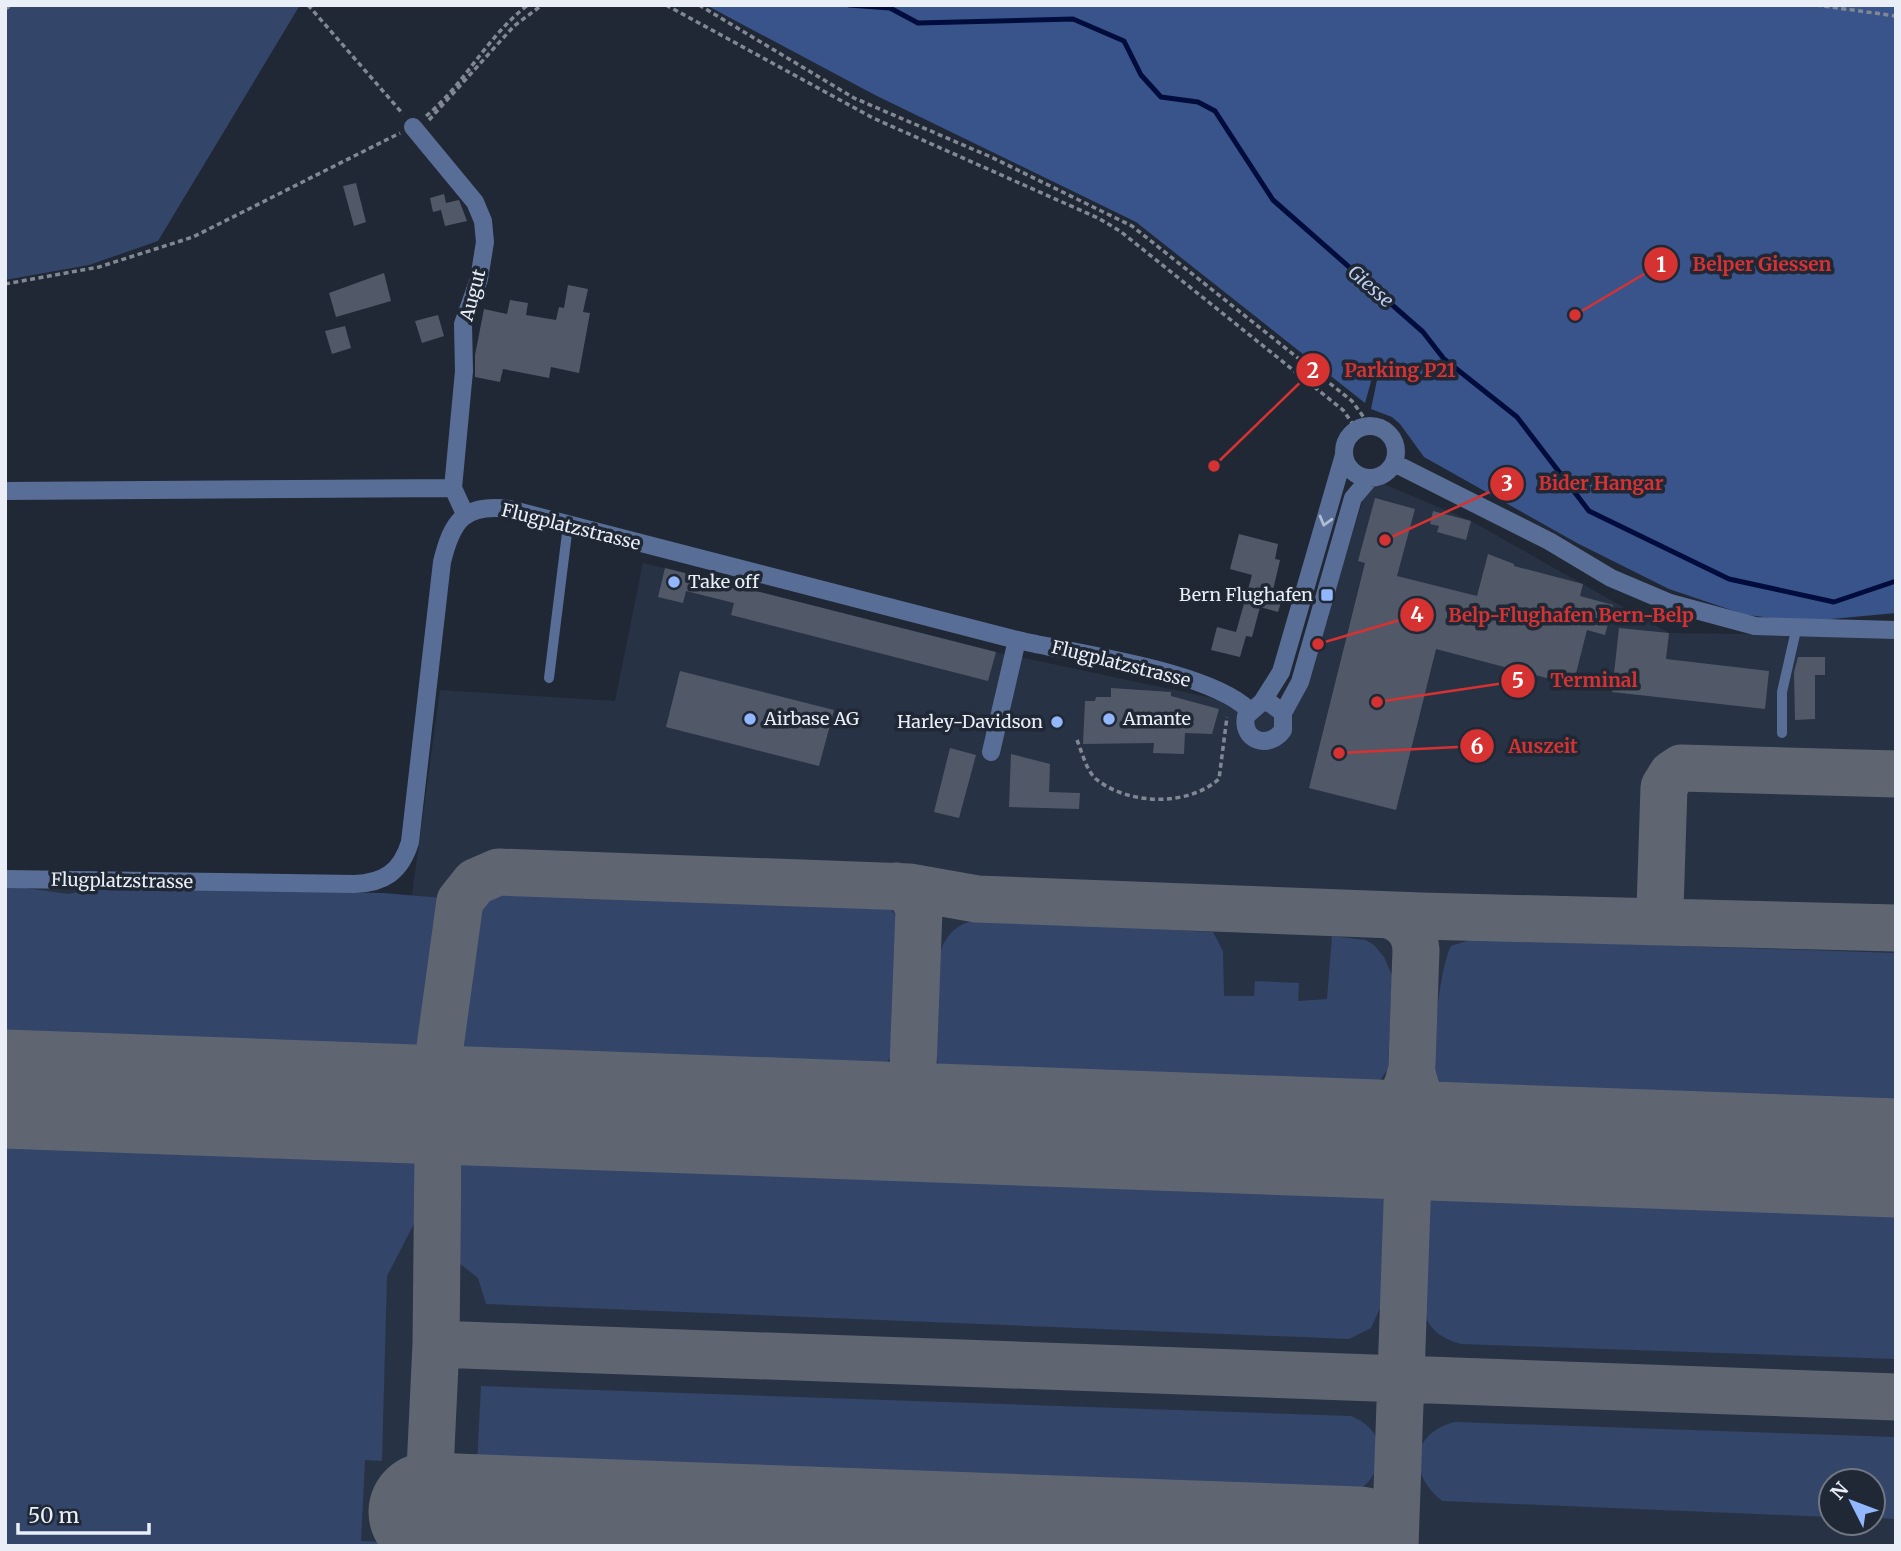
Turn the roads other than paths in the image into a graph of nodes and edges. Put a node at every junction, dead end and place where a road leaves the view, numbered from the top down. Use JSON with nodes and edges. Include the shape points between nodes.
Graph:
{"nodes":[{"id":1,"x":413,"y":127,"type":"road end"},
{"id":2,"x":1344,"y":455,"type":"junction"},
{"id":3,"x":1394,"y":463,"type":"junction"},
{"id":4,"x":1370,"y":478,"type":"junction"},
{"id":5,"x":453,"y":488,"type":"junction"},
{"id":6,"x":5,"y":491,"type":"edge"},
{"id":7,"x":465,"y":514,"type":"junction"},
{"id":8,"x":568,"y":525,"type":"junction"},
{"id":9,"x":1797,"y":626,"type":"junction"},
{"id":10,"x":1896,"y":630,"type":"edge"},
{"id":11,"x":1017,"y":640,"type":"junction"},
{"id":12,"x":549,"y":678,"type":"dead end"},
{"id":13,"x":1255,"y":706,"type":"junction"},
{"id":14,"x":1283,"y":713,"type":"junction"},
{"id":15,"x":1782,"y":733,"type":"dead end"},
{"id":16,"x":991,"y":752,"type":"dead end"},
{"id":17,"x":5,"y":879,"type":"edge"}],
"edges":[{"from":1,"to":5,"type":"street","name":"Augut","via":[[475,202],[485,242],[479,279],[463,324],[464,371]]},
{"from":2,"to":3,"type":"street","via":[[1347,440],[1364,428],[1378,428],[1391,437]]},
{"from":2,"to":4,"type":"street","via":[[1353,472]]},
{"from":2,"to":13,"type":"street","one_way":true,"via":[[1281,672]]},
{"from":3,"to":4,"type":"street","via":[[1386,473]]},
{"from":3,"to":9,"type":"street","via":[[1640,591],[1739,624]]},
{"from":4,"to":14,"type":"street","via":[[1353,498],[1300,682]]},
{"from":5,"to":6,"type":"street"},
{"from":5,"to":7,"type":"street"},
{"from":7,"to":8,"type":"street","name":"Flugplatzstrasse","via":[[495,507]]},
{"from":7,"to":17,"type":"street","name":"Flugplatzstrasse","via":[[449,536],[442,562],[410,842],[398,869],[383,880],[354,884]]},
{"from":8,"to":11,"type":"street","name":"Flugplatzstrasse"},
{"from":8,"to":12,"type":"lane"},
{"from":9,"to":10,"type":"street"},
{"from":9,"to":15,"type":"lane","via":[[1782,692]]},
{"from":11,"to":13,"type":"street","name":"Flugplatzstrasse","via":[[1157,671]]},
{"from":11,"to":16,"type":"street"},
{"from":13,"to":14,"type":"street","via":[[1270,703]]},
{"from":13,"to":14,"type":"street","via":[[1245,722],[1251,736],[1263,742],[1283,730]]}]}
